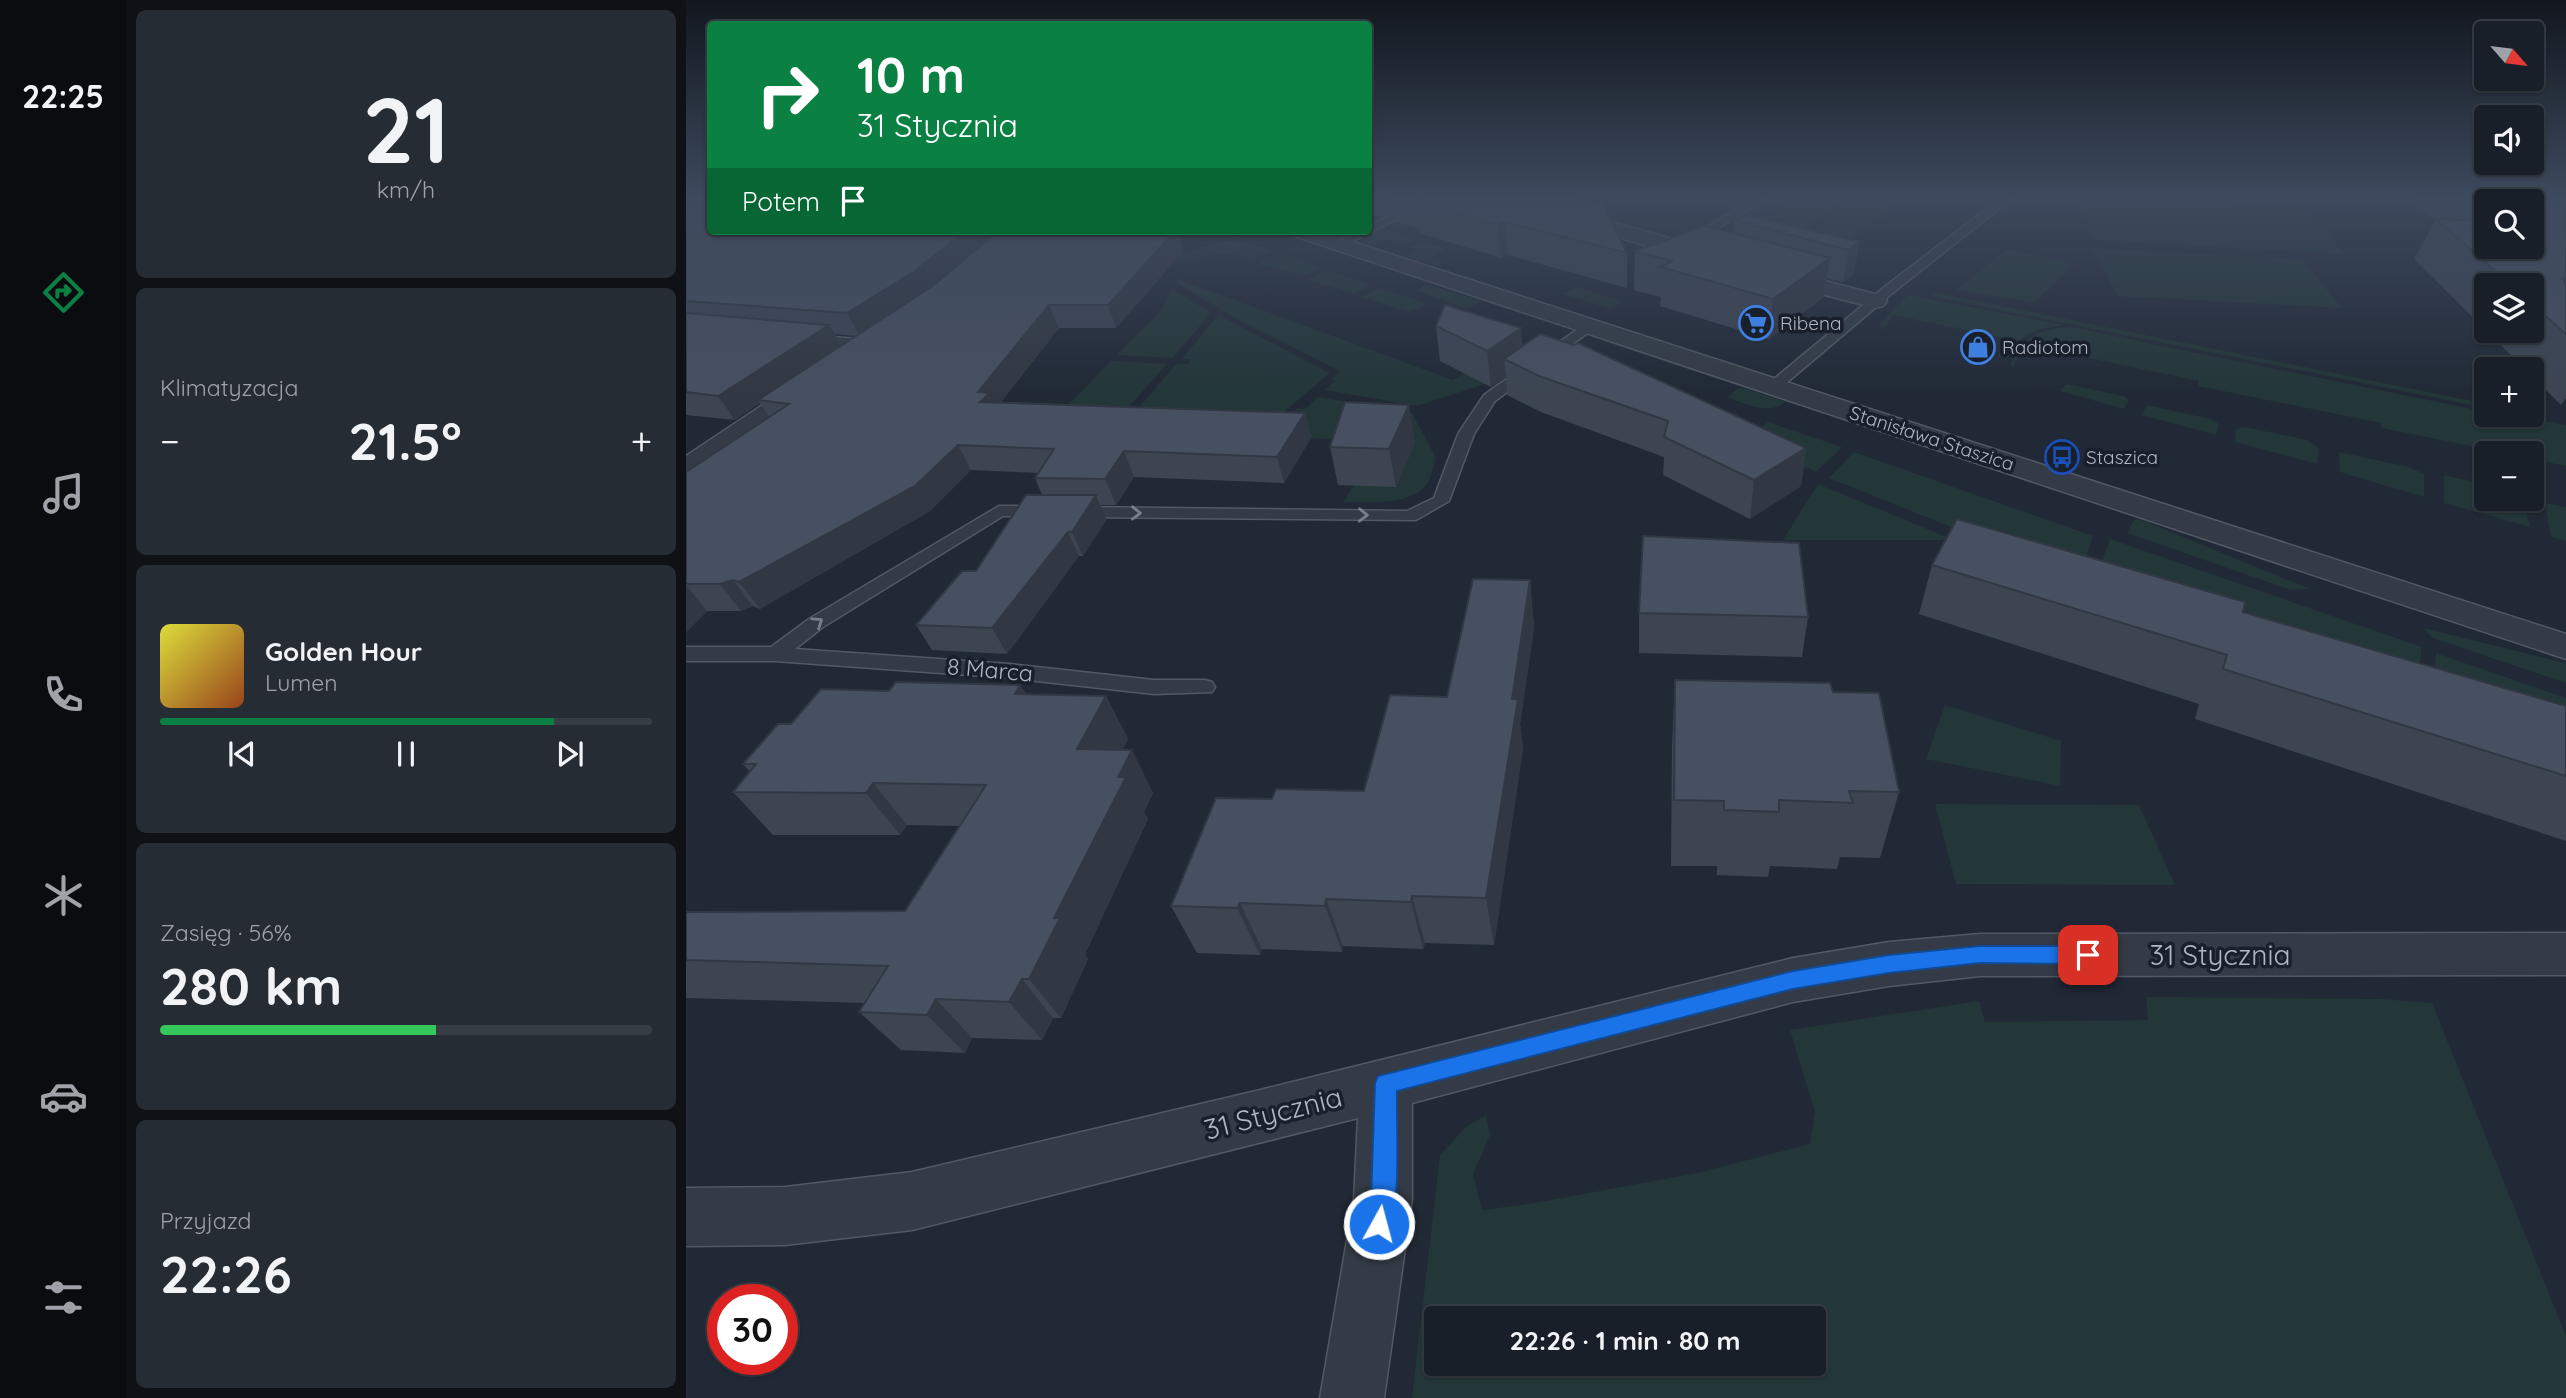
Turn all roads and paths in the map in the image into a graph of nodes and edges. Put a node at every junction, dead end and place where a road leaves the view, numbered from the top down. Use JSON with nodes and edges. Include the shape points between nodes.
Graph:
{"nodes":[{"id":1,"x":1394,"y":262,"type":"edge"},
{"id":2,"x":1926,"y":262,"type":"edge"},
{"id":3,"x":1754,"y":269,"type":"edge"},
{"id":4,"x":1875,"y":302,"type":"junction"},
{"id":5,"x":1588,"y":326,"type":"junction"},
{"id":6,"x":892,"y":330,"type":"edge"},
{"id":7,"x":790,"y":337,"type":"edge"},
{"id":8,"x":870,"y":344,"type":"junction"},
{"id":9,"x":1773,"y":387,"type":"junction"},
{"id":10,"x":686,"y":469,"type":"edge"},
{"id":11,"x":2566,"y":647,"type":"edge"},
{"id":12,"x":686,"y":654,"type":"edge"},
{"id":13,"x":775,"y":654,"type":"junction"},
{"id":14,"x":1205,"y":687,"type":"dead end"},
{"id":15,"x":2566,"y":954,"type":"edge"},
{"id":16,"x":1386,"y":1083,"type":"junction"},
{"id":17,"x":686,"y":1217,"type":"edge"},
{"id":18,"x":1352,"y":1398,"type":"edge"}],
"edges":[{"from":1,"to":5,"type":"street","name":"Stanisława Staszica"},
{"from":2,"to":4,"type":"lane"},
{"from":3,"to":4,"type":"street"},
{"from":4,"to":9,"type":"lane"},
{"from":5,"to":9,"type":"street","name":"Stanisława Staszica"},
{"from":13,"to":5,"type":"lane","one_way":true,"via":[[816,623],[999,511],[1410,516],[1441,501],[1466,434],[1489,398]]},
{"from":6,"to":8,"type":"street"},
{"from":7,"to":8,"type":"lane"},
{"from":8,"to":10,"type":"street"},
{"from":9,"to":11,"type":"street","name":"Stanisława Staszica"},
{"from":12,"to":13,"type":"lane","name":"8 Marca"},
{"from":13,"to":14,"type":"lane","name":"8 Marca","via":[[1154,687]]},
{"from":15,"to":16,"type":"street","name":"31 Stycznia","via":[[1980,955],[1889,964],[1793,980]]},
{"from":16,"to":17,"type":"street","name":"31 Stycznia","via":[[912,1201],[785,1216]]},
{"from":16,"to":18,"type":"street","via":[[1383,1199]]}]}
